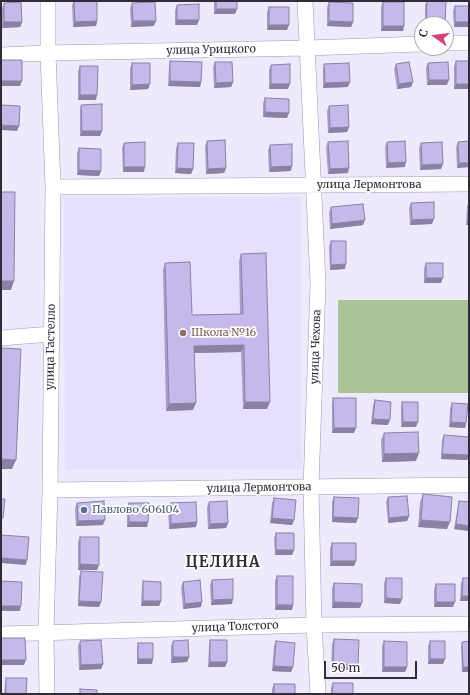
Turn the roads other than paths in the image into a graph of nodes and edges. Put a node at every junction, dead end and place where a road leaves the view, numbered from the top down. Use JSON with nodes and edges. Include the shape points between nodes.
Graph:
{"nodes":[{"id":1,"x":48,"y":1,"type":"edge"},
{"id":2,"x":305,"y":1,"type":"edge"},
{"id":3,"x":469,"y":43,"type":"edge"},
{"id":4,"x":414,"y":44,"type":"edge"},
{"id":5,"x":454,"y":44,"type":"edge"},
{"id":6,"x":306,"y":48,"type":"junction"},
{"id":7,"x":48,"y":53,"type":"junction"},
{"id":8,"x":1,"y":55,"type":"edge"},
{"id":9,"x":469,"y":184,"type":"edge"},
{"id":10,"x":313,"y":185,"type":"junction"},
{"id":11,"x":53,"y":186,"type":"junction"},
{"id":12,"x":51,"y":334,"type":"junction"},
{"id":13,"x":1,"y":338,"type":"edge"},
{"id":14,"x":469,"y":485,"type":"edge"},
{"id":15,"x":311,"y":487,"type":"junction"},
{"id":16,"x":50,"y":490,"type":"junction"},
{"id":17,"x":469,"y":624,"type":"edge"},
{"id":18,"x":314,"y":625,"type":"junction"},
{"id":19,"x":46,"y":632,"type":"junction"},
{"id":20,"x":1,"y":634,"type":"edge"},
{"id":21,"x":48,"y":694,"type":"edge"},
{"id":22,"x":318,"y":694,"type":"edge"}],
"edges":[{"from":1,"to":7,"type":"street","name":"улица Гастелло"},
{"from":2,"to":6,"type":"street","name":"улица Чехова"},
{"from":3,"to":5,"type":"street"},
{"from":4,"to":6,"type":"street","name":"улица Урицкого"},
{"from":6,"to":7,"type":"street","name":"улица Урицкого"},
{"from":6,"to":10,"type":"street","name":"улица Чехова"},
{"from":7,"to":8,"type":"street","name":"улица Урицкого"},
{"from":7,"to":11,"type":"street","name":"улица Гастелло"},
{"from":9,"to":10,"type":"street","name":"улица Лермонтова"},
{"from":10,"to":11,"type":"street","name":"улица Лермонтова"},
{"from":10,"to":15,"type":"street","name":"улица Чехова","via":[[318,283]]},
{"from":11,"to":12,"type":"street","name":"улица Гастелло"},
{"from":12,"to":13,"type":"street"},
{"from":12,"to":16,"type":"street","name":"улица Гастелло"},
{"from":14,"to":15,"type":"street","name":"улица Лермонтова"},
{"from":15,"to":16,"type":"street","name":"улица Лермонтова"},
{"from":15,"to":18,"type":"street","name":"улица Чехова"},
{"from":16,"to":19,"type":"street","name":"улица Гастелло"},
{"from":17,"to":18,"type":"street","name":"улица Толстого"},
{"from":18,"to":19,"type":"street","name":"улица Толстого"},
{"from":18,"to":22,"type":"street","name":"улица Чехова"},
{"from":19,"to":20,"type":"street","name":"улица Толстого"},
{"from":19,"to":21,"type":"street","name":"улица Гастелло"}]}
